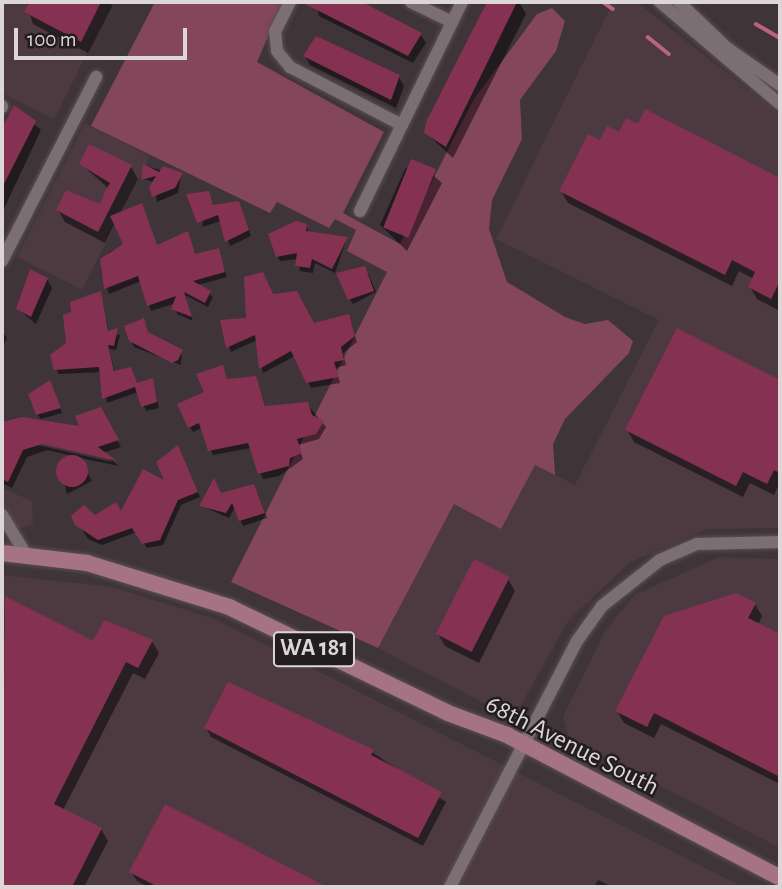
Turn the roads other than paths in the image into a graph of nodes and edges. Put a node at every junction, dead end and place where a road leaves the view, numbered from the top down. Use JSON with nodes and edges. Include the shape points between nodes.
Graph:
{"nodes":[{"id":1,"x":290,"y":2,"type":"edge"},
{"id":2,"x":411,"y":2,"type":"edge"},
{"id":3,"x":462,"y":2,"type":"edge"},
{"id":4,"x":660,"y":2,"type":"edge"},
{"id":5,"x":680,"y":2,"type":"edge"},
{"id":6,"x":452,"y":22,"type":"junction"},
{"id":7,"x":96,"y":77,"type":"dead end"},
{"id":8,"x":780,"y":85,"type":"edge"},
{"id":9,"x":780,"y":104,"type":"edge"},
{"id":10,"x":402,"y":125,"type":"junction"},
{"id":11,"x":360,"y":211,"type":"dead end"},
{"id":12,"x":2,"y":261,"type":"edge"},
{"id":13,"x":2,"y":515,"type":"edge"},
{"id":14,"x":780,"y":542,"type":"edge"},
{"id":15,"x":2,"y":553,"type":"edge"},
{"id":16,"x":25,"y":553,"type":"junction"},
{"id":17,"x":525,"y":747,"type":"junction"},
{"id":18,"x":780,"y":878,"type":"edge"},
{"id":19,"x":450,"y":887,"type":"edge"}],
"edges":[{"from":1,"to":10,"type":"street","via":[[275,31],[277,51],[290,67]]},
{"from":2,"to":6,"type":"street"},
{"from":3,"to":6,"type":"street"},
{"from":4,"to":9,"type":"street","via":[[732,69]]},
{"from":5,"to":8,"type":"street","via":[[727,48]]},
{"from":6,"to":10,"type":"street"},
{"from":7,"to":12,"type":"street"},
{"from":10,"to":11,"type":"street"},
{"from":13,"to":16,"type":"street"},
{"from":14,"to":17,"type":"street","via":[[767,538],[697,544],[632,579],[577,641]]},
{"from":15,"to":16,"type":"main road","number":"WA 181"},
{"from":16,"to":17,"type":"main road","name":"68th Avenue South","number":"WA 181","via":[[98,565],[209,599]]},
{"from":17,"to":18,"type":"main road","name":"68th Avenue South","number":"WA 181"},
{"from":17,"to":19,"type":"street"}]}
